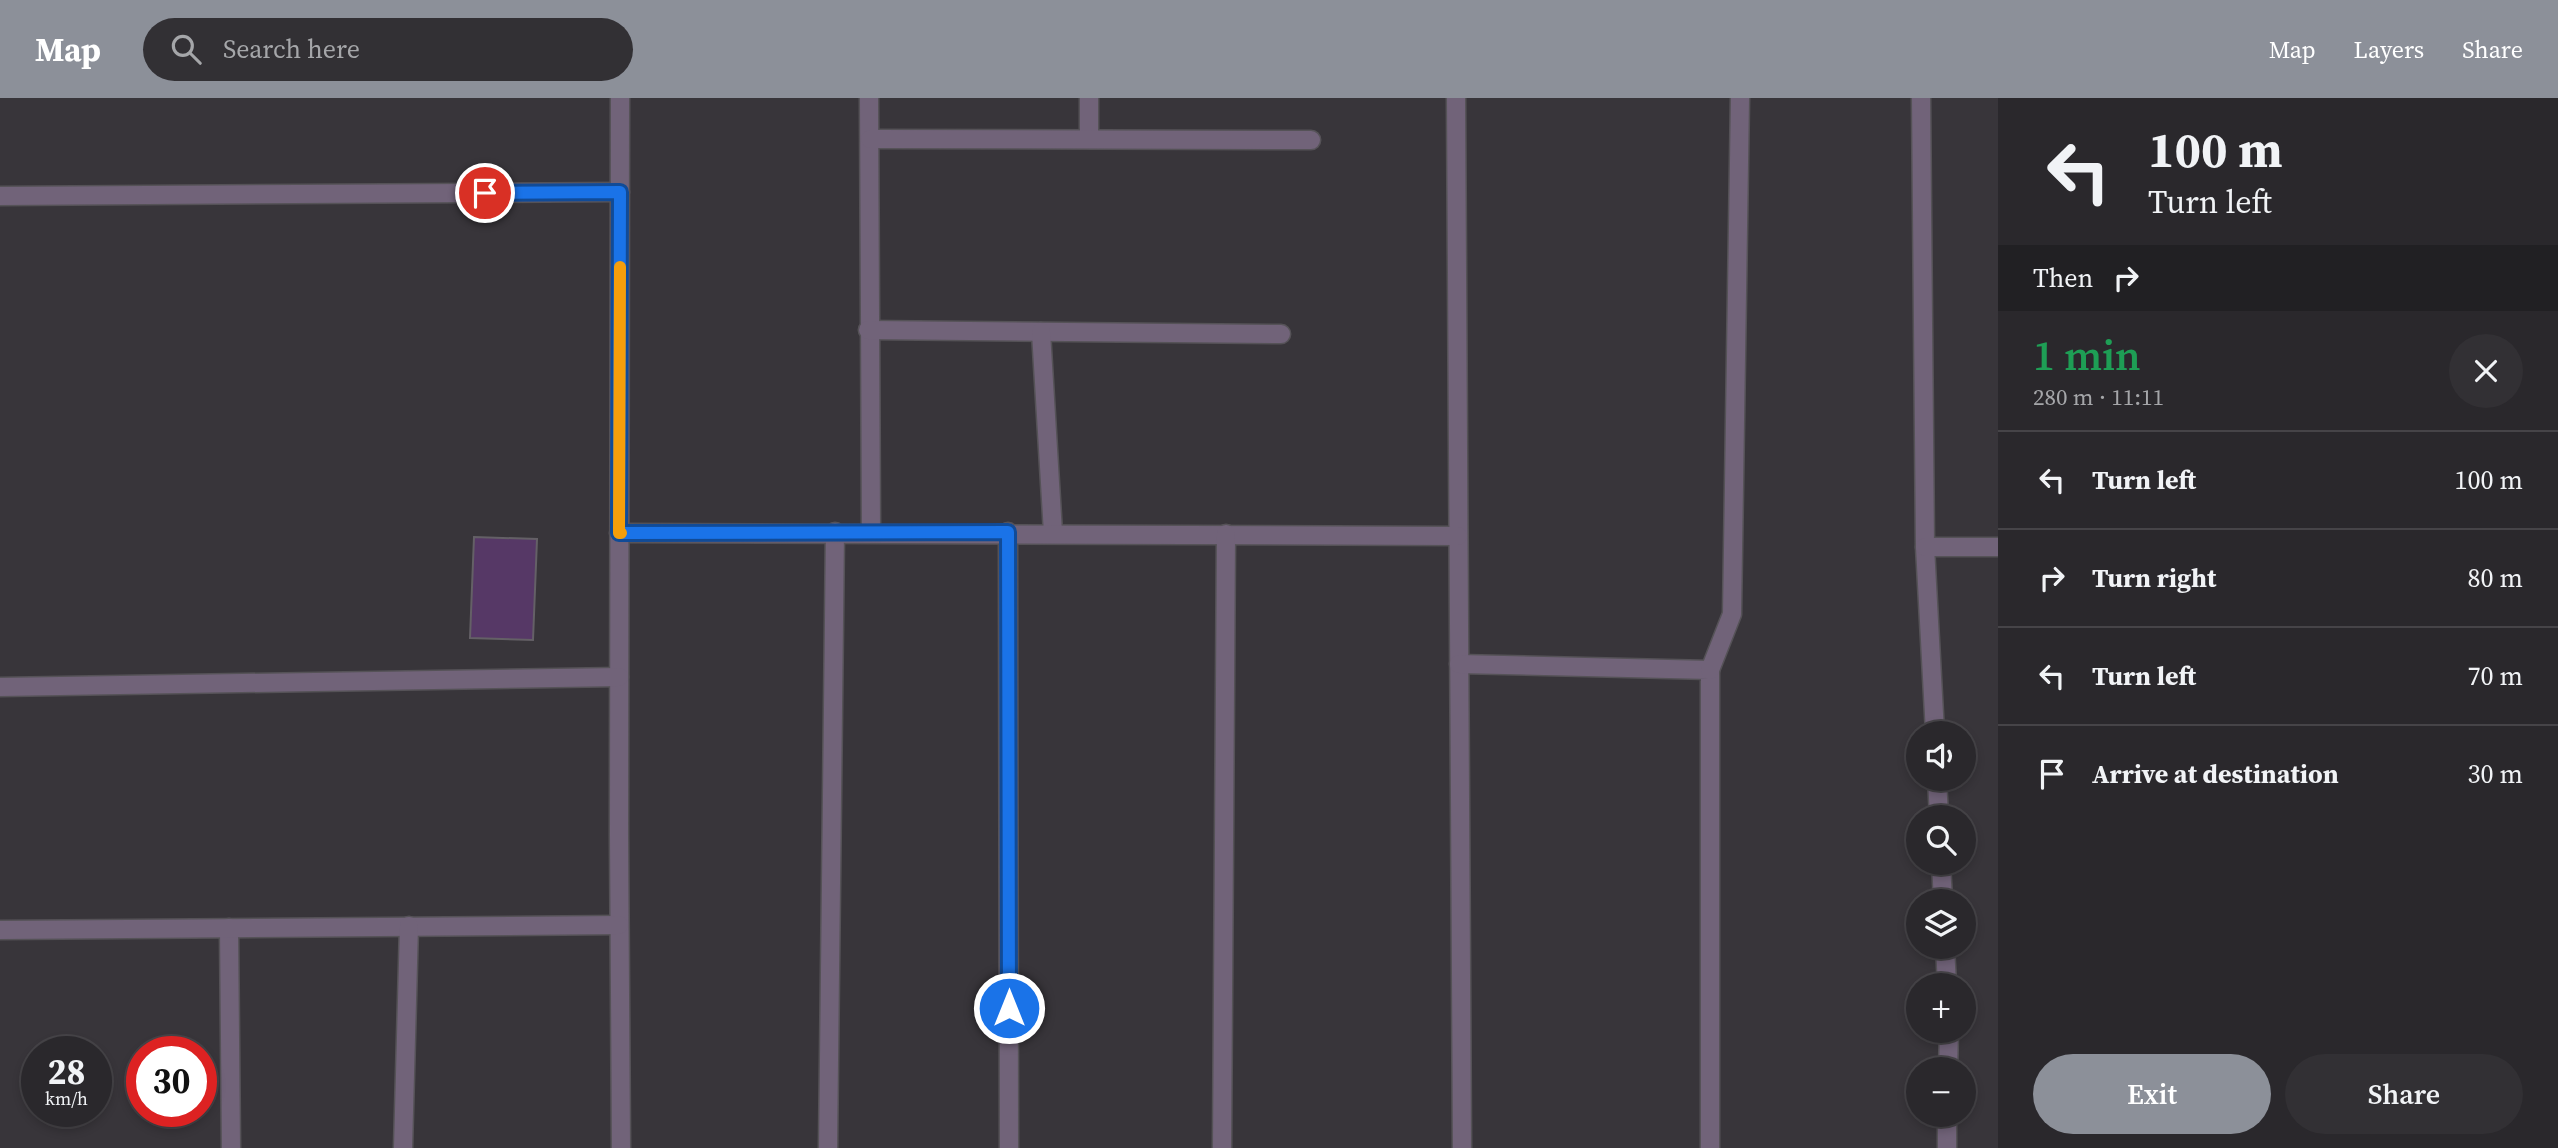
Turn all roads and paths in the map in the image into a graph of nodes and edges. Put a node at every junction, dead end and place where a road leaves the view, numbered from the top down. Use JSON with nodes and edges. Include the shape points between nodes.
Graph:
{"nodes":[{"id":1,"x":620,"y":98,"type":"edge"},
{"id":2,"x":869,"y":98,"type":"edge"},
{"id":3,"x":1089,"y":98,"type":"edge"},
{"id":4,"x":1456,"y":98,"type":"edge"},
{"id":5,"x":1740,"y":98,"type":"edge"},
{"id":6,"x":1921,"y":98,"type":"edge"},
{"id":7,"x":870,"y":139,"type":"junction"},
{"id":8,"x":1089,"y":139,"type":"junction"},
{"id":9,"x":1311,"y":140,"type":"dead end"},
{"id":10,"x":620,"y":192,"type":"junction"},
{"id":11,"x":0,"y":196,"type":"edge"},
{"id":12,"x":868,"y":330,"type":"junction"},
{"id":13,"x":1041,"y":332,"type":"junction"},
{"id":14,"x":1280,"y":334,"type":"dead end"},
{"id":15,"x":835,"y":532,"type":"junction"},
{"id":16,"x":871,"y":532,"type":"junction"},
{"id":17,"x":1008,"y":532,"type":"junction"},
{"id":18,"x":619,"y":533,"type":"junction"},
{"id":19,"x":1053,"y":533,"type":"junction"},
{"id":20,"x":1227,"y":534,"type":"junction"},
{"id":21,"x":1458,"y":536,"type":"junction"},
{"id":22,"x":1925,"y":547,"type":"junction"},
{"id":23,"x":1998,"y":547,"type":"edge"},
{"id":24,"x":1459,"y":664,"type":"junction"},
{"id":25,"x":1710,"y":670,"type":"junction"},
{"id":26,"x":619,"y":677,"type":"junction"},
{"id":27,"x":0,"y":687,"type":"edge"},
{"id":28,"x":1934,"y":721,"type":"edge"},
{"id":29,"x":619,"y":925,"type":"junction"},
{"id":30,"x":409,"y":926,"type":"junction"},
{"id":31,"x":229,"y":928,"type":"junction"},
{"id":32,"x":0,"y":930,"type":"edge"},
{"id":33,"x":1947,"y":1127,"type":"edge"},
{"id":34,"x":231,"y":1148,"type":"edge"},
{"id":35,"x":403,"y":1148,"type":"edge"},
{"id":36,"x":621,"y":1148,"type":"edge"},
{"id":37,"x":828,"y":1148,"type":"edge"},
{"id":38,"x":1009,"y":1148,"type":"edge"},
{"id":39,"x":1222,"y":1148,"type":"edge"},
{"id":40,"x":1461,"y":1148,"type":"edge"},
{"id":41,"x":1710,"y":1148,"type":"edge"},
{"id":42,"x":1947,"y":1148,"type":"edge"}],
"edges":[{"from":1,"to":10,"type":"street"},
{"from":2,"to":7,"type":"street"},
{"from":3,"to":8,"type":"street"},
{"from":4,"to":21,"type":"street"},
{"from":5,"to":25,"type":"street","via":[[1732,614]]},
{"from":6,"to":22,"type":"street"},
{"from":7,"to":8,"type":"street"},
{"from":7,"to":12,"type":"street"},
{"from":8,"to":9,"type":"street"},
{"from":10,"to":11,"type":"street"},
{"from":10,"to":18,"type":"street"},
{"from":12,"to":13,"type":"street"},
{"from":12,"to":16,"type":"street"},
{"from":13,"to":14,"type":"street"},
{"from":13,"to":19,"type":"street"},
{"from":15,"to":16,"type":"street"},
{"from":15,"to":18,"type":"street"},
{"from":15,"to":37,"type":"street"},
{"from":16,"to":17,"type":"street"},
{"from":17,"to":19,"type":"street"},
{"from":17,"to":38,"type":"street"},
{"from":18,"to":26,"type":"street"},
{"from":19,"to":20,"type":"street"},
{"from":20,"to":21,"type":"street"},
{"from":20,"to":39,"type":"street"},
{"from":21,"to":24,"type":"street"},
{"from":22,"to":23,"type":"street"},
{"from":22,"to":28,"type":"street"},
{"from":24,"to":25,"type":"street"},
{"from":24,"to":40,"type":"street"},
{"from":25,"to":41,"type":"street"},
{"from":26,"to":27,"type":"street"},
{"from":26,"to":29,"type":"street"},
{"from":29,"to":30,"type":"street"},
{"from":29,"to":36,"type":"street"},
{"from":30,"to":31,"type":"street"},
{"from":30,"to":35,"type":"street"},
{"from":31,"to":32,"type":"street"},
{"from":31,"to":34,"type":"street"},
{"from":33,"to":42,"type":"street"}]}
